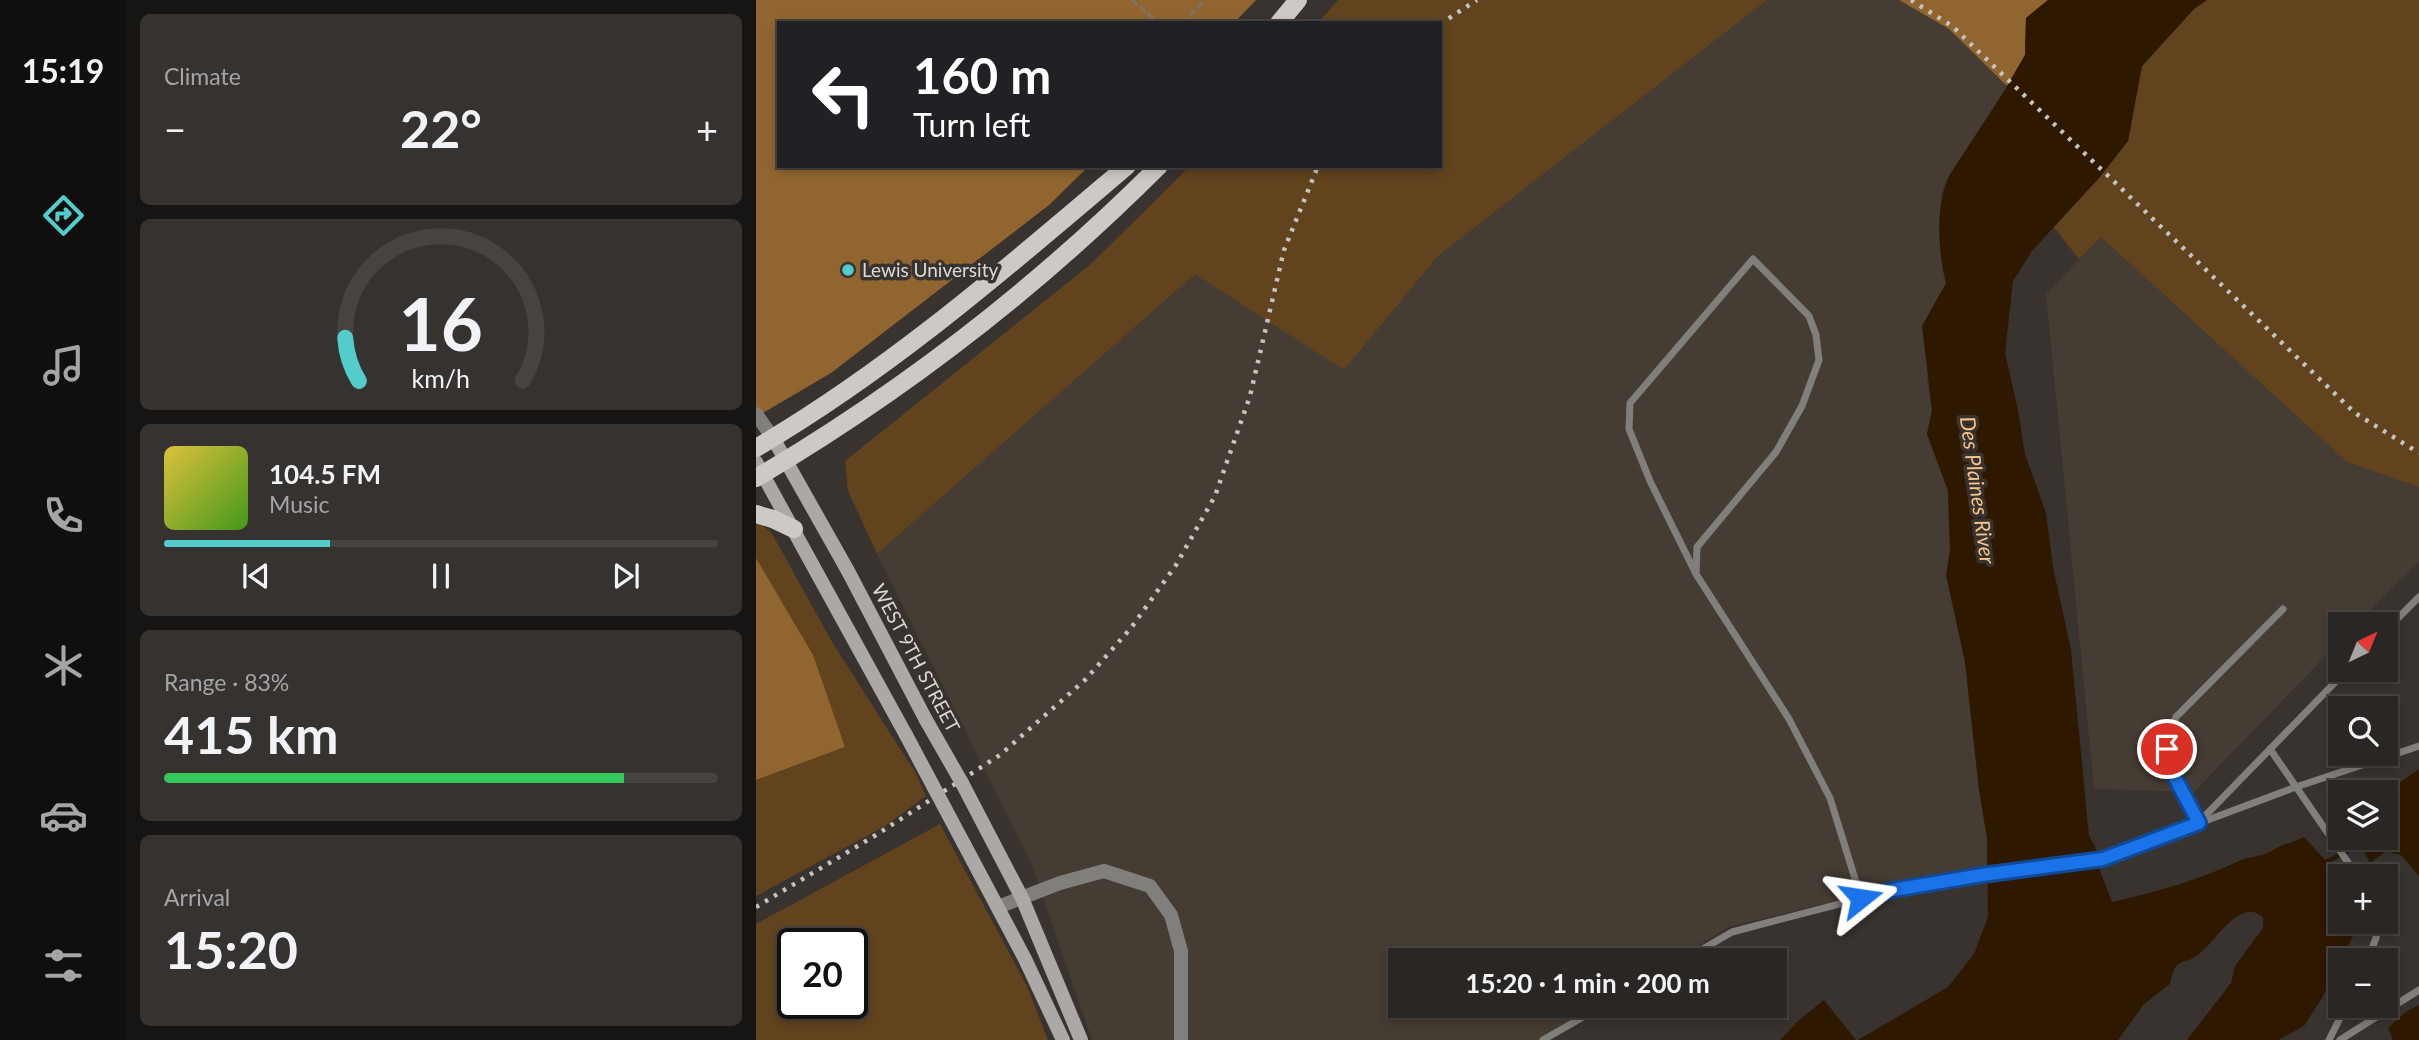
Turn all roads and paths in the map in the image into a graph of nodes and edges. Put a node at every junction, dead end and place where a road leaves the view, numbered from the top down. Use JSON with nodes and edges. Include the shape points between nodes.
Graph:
{"nodes":[{"id":1,"x":1132,"y":0,"type":"edge"},
{"id":2,"x":1204,"y":0,"type":"edge"},
{"id":3,"x":1298,"y":0,"type":"edge"},
{"id":4,"x":1157,"y":21,"type":"edge"},
{"id":5,"x":1185,"y":21,"type":"edge"},
{"id":6,"x":1281,"y":21,"type":"edge"},
{"id":7,"x":1125,"y":168,"type":"edge"},
{"id":8,"x":1156,"y":168,"type":"edge"},
{"id":9,"x":756,"y":414,"type":"edge"},
{"id":10,"x":772,"y":438,"type":"junction"},
{"id":11,"x":756,"y":448,"type":"edge"},
{"id":12,"x":785,"y":460,"type":"junction"},
{"id":13,"x":758,"y":471,"type":"edge"},
{"id":14,"x":756,"y":514,"type":"edge"},
{"id":15,"x":794,"y":529,"type":"junction"},
{"id":16,"x":1696,"y":574,"type":"junction"},
{"id":17,"x":2419,"y":597,"type":"edge"},
{"id":18,"x":2283,"y":609,"type":"dead end"},
{"id":19,"x":2398,"y":618,"type":"edge"},
{"id":20,"x":2335,"y":682,"type":"edge"},
{"id":21,"x":2419,"y":746,"type":"edge"},
{"id":22,"x":2270,"y":749,"type":"junction"},
{"id":23,"x":2296,"y":787,"type":"junction"},
{"id":24,"x":2199,"y":823,"type":"junction"},
{"id":25,"x":2349,"y":864,"type":"edge"},
{"id":26,"x":1022,"y":898,"type":"junction"},
{"id":27,"x":1861,"y":898,"type":"junction"},
{"id":28,"x":998,"y":907,"type":"junction"},
{"id":29,"x":1704,"y":948,"type":"edge"},
{"id":30,"x":2419,"y":990,"type":"edge"},
{"id":31,"x":1581,"y":1018,"type":"edge"},
{"id":32,"x":2340,"y":1018,"type":"edge"},
{"id":33,"x":1063,"y":1040,"type":"edge"},
{"id":34,"x":1081,"y":1040,"type":"edge"},
{"id":35,"x":1181,"y":1040,"type":"edge"},
{"id":36,"x":1543,"y":1040,"type":"edge"},
{"id":37,"x":2329,"y":1040,"type":"edge"},
{"id":38,"x":2340,"y":1040,"type":"edge"}],
"edges":[{"from":1,"to":4,"type":"path"},
{"from":2,"to":5,"type":"path"},
{"from":3,"to":6,"type":"main road"},
{"from":7,"to":10,"type":"main road","via":[[911,345]]},
{"from":8,"to":12,"type":"main road","via":[[995,312],[858,414]]},
{"from":9,"to":10,"type":"street"},
{"from":10,"to":11,"type":"main road"},
{"from":10,"to":12,"type":"main road","name":"WEST 9TH STREET"},
{"from":12,"to":13,"type":"main road"},
{"from":12,"to":26,"type":"main road","name":"WEST 9TH STREET","bridge":true},
{"from":13,"to":15,"type":"main road"},
{"from":14,"to":15,"type":"main road"},
{"from":15,"to":28,"type":"main road","bridge":true},
{"from":16,"to":16,"type":"lane","via":[[1697,547],[1776,452],[1802,406],[1819,360],[1809,316],[1753,260],[1630,402],[1629,429]]},
{"from":16,"to":27,"type":"lane","via":[[1788,719],[1830,798]]},
{"from":17,"to":19,"type":"lane"},
{"from":18,"to":24,"type":"lane","via":[[2176,717],[2170,729],[2171,770]]},
{"from":20,"to":22,"type":"lane"},
{"from":21,"to":23,"type":"lane"},
{"from":22,"to":23,"type":"lane"},
{"from":22,"to":24,"type":"lane"},
{"from":23,"to":24,"type":"lane"},
{"from":23,"to":25,"type":"lane"},
{"from":24,"to":27,"type":"lane","via":[[2103,859]]},
{"from":26,"to":28,"type":"street"},
{"from":26,"to":34,"type":"main road","name":"WEST 9TH STREET"},
{"from":26,"to":35,"type":"street","via":[[1104,871],[1150,886],[1171,915],[1181,951]]},
{"from":27,"to":29,"type":"lane","via":[[1732,932]]},
{"from":28,"to":33,"type":"main road"},
{"from":30,"to":38,"type":"lane"},
{"from":31,"to":36,"type":"lane"},
{"from":32,"to":37,"type":"lane"}]}
